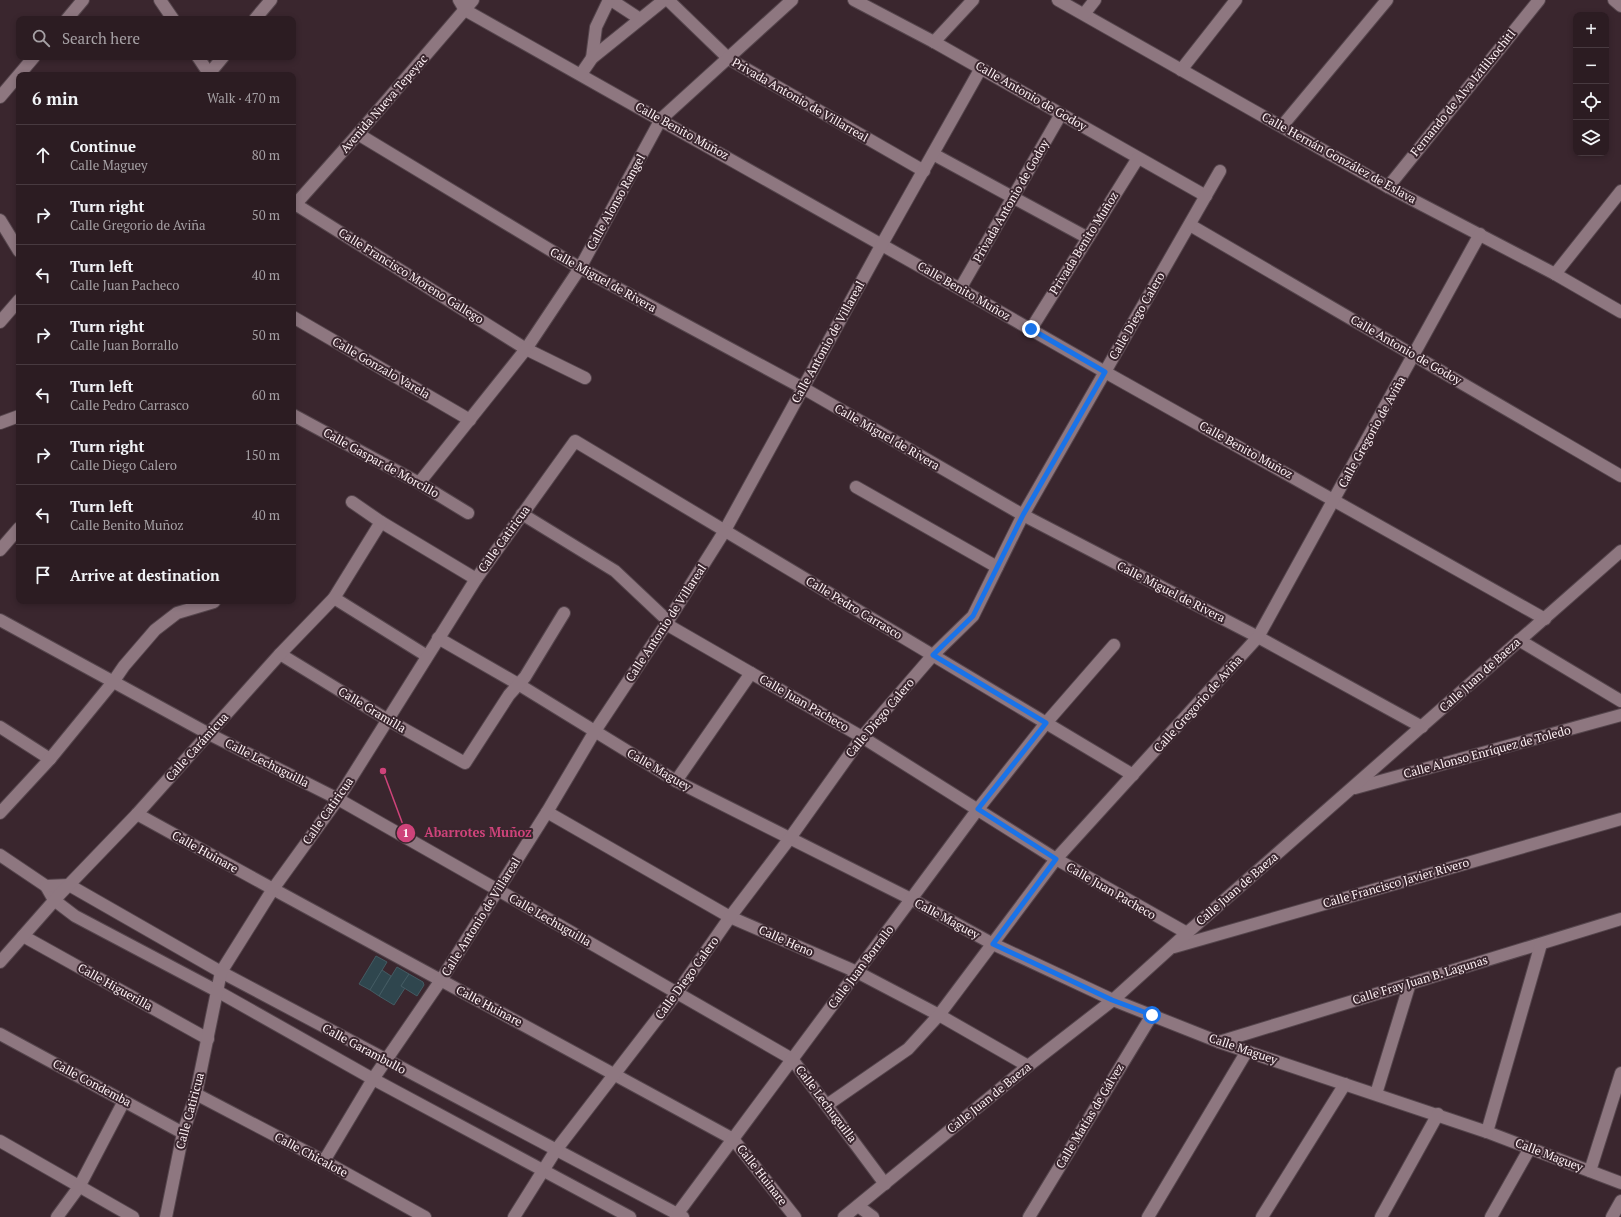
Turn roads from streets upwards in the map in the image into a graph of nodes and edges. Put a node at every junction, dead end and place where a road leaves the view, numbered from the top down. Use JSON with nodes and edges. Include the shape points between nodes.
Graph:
{"nodes":[{"id":1,"x":83,"y":0,"type":"edge"},
{"id":2,"x":160,"y":0,"type":"edge"},
{"id":3,"x":271,"y":0,"type":"edge"},
{"id":4,"x":473,"y":0,"type":"edge"},
{"id":5,"x":610,"y":0,"type":"edge"},
{"id":6,"x":664,"y":0,"type":"edge"},
{"id":7,"x":668,"y":0,"type":"edge"},
{"id":8,"x":792,"y":0,"type":"edge"},
{"id":9,"x":854,"y":0,"type":"edge"},
{"id":10,"x":973,"y":0,"type":"edge"},
{"id":11,"x":1058,"y":0,"type":"edge"},
{"id":12,"x":1095,"y":0,"type":"edge"},
{"id":13,"x":1236,"y":0,"type":"edge"},
{"id":14,"x":1387,"y":0,"type":"edge"},
{"id":15,"x":1539,"y":0,"type":"edge"},
{"id":16,"x":1614,"y":0,"type":"edge"},
{"id":17,"x":462,"y":5,"type":"edge"},
{"id":18,"x":1621,"y":6,"type":"edge"},
{"id":19,"x":1084,"y":14,"type":"junction"},
{"id":20,"x":70,"y":16,"type":"edge"},
{"id":21,"x":171,"y":16,"type":"edge"},
{"id":22,"x":258,"y":16,"type":"edge"},
{"id":23,"x":640,"y":19,"type":"junction"},
{"id":24,"x":934,"y":42,"type":"junction"},
{"id":25,"x":592,"y":58,"type":"junction"},
{"id":26,"x":729,"y":59,"type":"junction"},
{"id":27,"x":31,"y":60,"type":"edge"},
{"id":28,"x":200,"y":60,"type":"edge"},
{"id":29,"x":221,"y":60,"type":"edge"},
{"id":30,"x":981,"y":68,"type":"junction"},
{"id":31,"x":1182,"y":70,"type":"junction"},
{"id":32,"x":21,"y":72,"type":"edge"},
{"id":33,"x":208,"y":72,"type":"edge"},
{"id":34,"x":211,"y":72,"type":"edge"},
{"id":35,"x":581,"y":74,"type":"junction"},
{"id":36,"x":16,"y":78,"type":"edge"},
{"id":37,"x":0,"y":97,"type":"edge"},
{"id":38,"x":1061,"y":114,"type":"junction"},
{"id":39,"x":661,"y":119,"type":"junction"},
{"id":40,"x":1282,"y":126,"type":"junction"},
{"id":41,"x":358,"y":134,"type":"junction"},
{"id":42,"x":933,"y":154,"type":"junction"},
{"id":43,"x":1138,"y":158,"type":"junction"},
{"id":44,"x":924,"y":171,"type":"junction"},
{"id":45,"x":1220,"y":171,"type":"dead end"},
{"id":46,"x":1388,"y":187,"type":"junction"},
{"id":47,"x":1621,"y":191,"type":"edge"},
{"id":48,"x":1206,"y":196,"type":"junction"},
{"id":49,"x":1013,"y":197,"type":"junction"},
{"id":50,"x":296,"y":201,"type":"edge"},
{"id":51,"x":296,"y":204,"type":"edge"},
{"id":52,"x":0,"y":220,"type":"edge"},
{"id":53,"x":1190,"y":225,"type":"junction"},
{"id":54,"x":1480,"y":234,"type":"junction"},
{"id":55,"x":1088,"y":238,"type":"junction"},
{"id":56,"x":882,"y":244,"type":"junction"},
{"id":57,"x":16,"y":246,"type":"edge"},
{"id":58,"x":580,"y":268,"type":"junction"},
{"id":59,"x":1555,"y":274,"type":"junction"},
{"id":60,"x":960,"y":289,"type":"junction"},
{"id":61,"x":16,"y":303,"type":"edge"},
{"id":62,"x":1621,"y":312,"type":"edge"},
{"id":63,"x":296,"y":319,"type":"edge"},
{"id":64,"x":0,"y":322,"type":"edge"},
{"id":65,"x":1031,"y":329,"type":"junction"},
{"id":66,"x":526,"y":349,"type":"junction"},
{"id":67,"x":1415,"y":355,"type":"junction"},
{"id":68,"x":1105,"y":372,"type":"junction"},
{"id":69,"x":585,"y":378,"type":"dead end"},
{"id":70,"x":802,"y":388,"type":"junction"},
{"id":71,"x":16,"y":417,"type":"edge"},
{"id":72,"x":296,"y":417,"type":"edge"},
{"id":73,"x":470,"y":420,"type":"junction"},
{"id":74,"x":0,"y":423,"type":"edge"},
{"id":75,"x":575,"y":442,"type":"joint"},
{"id":76,"x":1621,"y":476,"type":"edge"},
{"id":77,"x":419,"y":483,"type":"junction"},
{"id":78,"x":856,"y":487,"type":"dead end"},
{"id":79,"x":1334,"y":500,"type":"junction"},
{"id":80,"x":352,"y":502,"type":"dead end"},
{"id":81,"x":468,"y":513,"type":"dead end"},
{"id":82,"x":522,"y":514,"type":"junction"},
{"id":83,"x":1023,"y":515,"type":"junction"},
{"id":84,"x":381,"y":522,"type":"junction"},
{"id":85,"x":16,"y":531,"type":"edge"},
{"id":86,"x":724,"y":532,"type":"junction"},
{"id":87,"x":0,"y":550,"type":"edge"},
{"id":88,"x":1621,"y":551,"type":"edge"},
{"id":89,"x":997,"y":567,"type":"junction"},
{"id":90,"x":476,"y":579,"type":"junction"},
{"id":91,"x":334,"y":598,"type":"junction"},
{"id":92,"x":207,"y":604,"type":"edge"},
{"id":93,"x":564,"y":613,"type":"dead end"},
{"id":94,"x":1545,"y":619,"type":"junction"},
{"id":95,"x":0,"y":620,"type":"edge"},
{"id":96,"x":667,"y":623,"type":"junction"},
{"id":97,"x":1258,"y":637,"type":"junction"},
{"id":98,"x":438,"y":638,"type":"junction"},
{"id":99,"x":1519,"y":640,"type":"junction"},
{"id":100,"x":1114,"y":645,"type":"dead end"},
{"id":101,"x":280,"y":654,"type":"junction"},
{"id":102,"x":933,"y":655,"type":"junction"},
{"id":103,"x":427,"y":656,"type":"junction"},
{"id":104,"x":751,"y":673,"type":"junction"},
{"id":105,"x":113,"y":682,"type":"junction"},
{"id":106,"x":518,"y":684,"type":"junction"},
{"id":107,"x":1621,"y":701,"type":"edge"},
{"id":108,"x":1621,"y":715,"type":"edge"},
{"id":109,"x":388,"y":720,"type":"junction"},
{"id":110,"x":1046,"y":723,"type":"junction"},
{"id":111,"x":0,"y":727,"type":"edge"},
{"id":112,"x":1422,"y":727,"type":"junction"},
{"id":113,"x":595,"y":731,"type":"junction"},
{"id":114,"x":209,"y":734,"type":"junction"},
{"id":115,"x":862,"y":737,"type":"junction"},
{"id":116,"x":50,"y":760,"type":"junction"},
{"id":117,"x":1133,"y":776,"type":"junction"},
{"id":118,"x":676,"y":781,"type":"junction"},
{"id":119,"x":1352,"y":789,"type":"junction"},
{"id":120,"x":338,"y":799,"type":"junction"},
{"id":121,"x":978,"y":809,"type":"junction"},
{"id":122,"x":547,"y":812,"type":"junction"},
{"id":123,"x":0,"y":813,"type":"edge"},
{"id":124,"x":137,"y":814,"type":"junction"},
{"id":125,"x":1621,"y":819,"type":"edge"},
{"id":126,"x":790,"y":838,"type":"junction"},
{"id":127,"x":0,"y":855,"type":"edge"},
{"id":128,"x":1056,"y":859,"type":"junction"},
{"id":129,"x":69,"y":885,"type":"junction"},
{"id":130,"x":46,"y":886,"type":"junction"},
{"id":131,"x":273,"y":889,"type":"junction"},
{"id":132,"x":498,"y":890,"type":"junction"},
{"id":133,"x":911,"y":899,"type":"junction"},
{"id":134,"x":54,"y":900,"type":"junction"},
{"id":135,"x":730,"y":917,"type":"junction"},
{"id":136,"x":1621,"y":919,"type":"edge"},
{"id":137,"x":1186,"y":933,"type":"junction"},
{"id":138,"x":23,"y":936,"type":"junction"},
{"id":139,"x":993,"y":944,"type":"junction"},
{"id":140,"x":1541,"y":944,"type":"junction"},
{"id":141,"x":1171,"y":948,"type":"junction"},
{"id":142,"x":0,"y":962,"type":"edge"},
{"id":143,"x":221,"y":972,"type":"junction"},
{"id":144,"x":857,"y":972,"type":"junction"},
{"id":145,"x":441,"y":980,"type":"junction"},
{"id":146,"x":1410,"y":983,"type":"junction"},
{"id":147,"x":217,"y":991,"type":"junction"},
{"id":148,"x":677,"y":993,"type":"junction"},
{"id":149,"x":1112,"y":1000,"type":"junction"},
{"id":150,"x":939,"y":1015,"type":"junction"},
{"id":151,"x":1152,"y":1015,"type":"junction"},
{"id":152,"x":0,"y":1034,"type":"edge"},
{"id":153,"x":208,"y":1039,"type":"junction"},
{"id":154,"x":1219,"y":1042,"type":"junction"},
{"id":155,"x":1247,"y":1051,"type":"junction"},
{"id":156,"x":792,"y":1059,"type":"junction"},
{"id":157,"x":386,"y":1060,"type":"junction"},
{"id":158,"x":1028,"y":1066,"type":"junction"},
{"id":159,"x":1621,"y":1073,"type":"edge"},
{"id":160,"x":614,"y":1074,"type":"junction"},
{"id":161,"x":374,"y":1079,"type":"junction"},
{"id":162,"x":1345,"y":1084,"type":"junction"},
{"id":163,"x":196,"y":1094,"type":"junction"},
{"id":164,"x":1376,"y":1094,"type":"junction"},
{"id":165,"x":124,"y":1101,"type":"junction"},
{"id":166,"x":827,"y":1106,"type":"junction"},
{"id":167,"x":1438,"y":1114,"type":"junction"},
{"id":168,"x":1487,"y":1132,"type":"junction"},
{"id":169,"x":183,"y":1133,"type":"junction"},
{"id":170,"x":733,"y":1138,"type":"junction"},
{"id":171,"x":0,"y":1141,"type":"edge"},
{"id":172,"x":1530,"y":1148,"type":"junction"},
{"id":173,"x":556,"y":1150,"type":"junction"},
{"id":174,"x":324,"y":1161,"type":"junction"},
{"id":175,"x":543,"y":1170,"type":"junction"},
{"id":176,"x":1590,"y":1171,"type":"junction"},
{"id":177,"x":1621,"y":1183,"type":"edge"},
{"id":178,"x":885,"y":1184,"type":"junction"},
{"id":179,"x":79,"y":1187,"type":"junction"},
{"id":180,"x":1621,"y":1202,"type":"edge"},
{"id":181,"x":858,"y":1206,"type":"junction"},
{"id":182,"x":680,"y":1215,"type":"edge"},
{"id":183,"x":57,"y":1217,"type":"edge"},
{"id":184,"x":133,"y":1217,"type":"edge"},
{"id":185,"x":166,"y":1217,"type":"edge"},
{"id":186,"x":426,"y":1217,"type":"edge"},
{"id":187,"x":514,"y":1217,"type":"edge"},
{"id":188,"x":630,"y":1217,"type":"edge"},
{"id":189,"x":795,"y":1217,"type":"edge"},
{"id":190,"x":844,"y":1217,"type":"edge"},
{"id":191,"x":873,"y":1217,"type":"edge"},
{"id":192,"x":1029,"y":1217,"type":"edge"},
{"id":193,"x":1148,"y":1217,"type":"edge"},
{"id":194,"x":1262,"y":1217,"type":"edge"},
{"id":195,"x":1380,"y":1217,"type":"edge"},
{"id":196,"x":1491,"y":1217,"type":"edge"},
{"id":197,"x":1612,"y":1217,"type":"edge"}],
"edges":[{"from":1,"to":20,"type":"street"},
{"from":2,"to":21,"type":"street"},
{"from":3,"to":22,"type":"street"},
{"from":4,"to":17,"type":"street","name":"Avenida Nueva Tepeyac"},
{"from":5,"to":23,"type":"street"},
{"from":5,"to":25,"type":"street","via":[[596,27]]},
{"from":6,"to":23,"type":"street"},
{"from":7,"to":26,"type":"street","name":"Privada Antonio de Villarreal"},
{"from":8,"to":26,"type":"street","name":"Calle Alonso Rangel"},
{"from":9,"to":24,"type":"street","name":"Calle Antonio de Godoy"},
{"from":10,"to":24,"type":"street"},
{"from":11,"to":19,"type":"street","name":"Calle Hernán González de Eslava"},
{"from":12,"to":19,"type":"street"},
{"from":13,"to":31,"type":"street"},
{"from":14,"to":40,"type":"street"},
{"from":15,"to":46,"type":"street","name":"Fernando de Alva Iztlilxochitl"},
{"from":16,"to":18,"type":"street"},
{"from":17,"to":35,"type":"street","name":"Calle Benito Muñoz"},
{"from":17,"to":41,"type":"street","name":"Avenida Nueva Tepeyac"},
{"from":19,"to":31,"type":"street","name":"Calle Hernán González de Eslava"},
{"from":23,"to":25,"type":"street"},
{"from":24,"to":30,"type":"street","name":"Calle Antonio de Godoy"},
{"from":25,"to":35,"type":"street"},
{"from":26,"to":39,"type":"street","name":"Calle Alonso Rangel"},
{"from":26,"to":44,"type":"street","name":"Privada Antonio de Villarreal"},
{"from":27,"to":32,"type":"street"},
{"from":28,"to":33,"type":"street"},
{"from":29,"to":34,"type":"street"},
{"from":30,"to":38,"type":"street","name":"Calle Antonio de Godoy"},
{"from":30,"to":42,"type":"street","name":"Calle Antonio de Villareal"},
{"from":31,"to":40,"type":"street","name":"Calle Hernán González de Eslava"},
{"from":35,"to":39,"type":"street","name":"Calle Benito Muñoz"},
{"from":36,"to":37,"type":"street"},
{"from":38,"to":43,"type":"street","name":"Calle Antonio de Godoy"},
{"from":38,"to":49,"type":"street","name":"Privada Antonio de Godoy"},
{"from":39,"to":56,"type":"street","name":"Calle Benito Muñoz"},
{"from":39,"to":58,"type":"street","name":"Calle Alonso Rangel"},
{"from":40,"to":46,"type":"street","name":"Calle Hernán González de Eslava"},
{"from":41,"to":50,"type":"street","name":"Avenida Nueva Tepeyac"},
{"from":41,"to":58,"type":"street","name":"Calle Miguel de Rivera"},
{"from":42,"to":44,"type":"street","name":"Calle Antonio de Villareal"},
{"from":42,"to":49,"type":"street"},
{"from":43,"to":48,"type":"street","name":"Calle Antonio de Godoy"},
{"from":43,"to":55,"type":"street","name":"Privada Benito Muñoz"},
{"from":44,"to":56,"type":"street","name":"Calle Antonio de Villareal"},
{"from":45,"to":48,"type":"street","name":"Calle Diego Calero"},
{"from":46,"to":54,"type":"street","name":"Calle Hernán González de Eslava"},
{"from":47,"to":59,"type":"street"},
{"from":48,"to":53,"type":"street","name":"Calle Diego Calero"},
{"from":49,"to":55,"type":"street"},
{"from":49,"to":60,"type":"street","name":"Privada Antonio de Godoy"},
{"from":51,"to":66,"type":"street","name":"Calle Francisco Moreno Gallego"},
{"from":52,"to":57,"type":"street"},
{"from":53,"to":67,"type":"street","name":"Calle Antonio de Godoy"},
{"from":53,"to":68,"type":"street","name":"Calle Diego Calero"},
{"from":54,"to":59,"type":"street","name":"Calle Hernán González de Eslava"},
{"from":54,"to":67,"type":"street","name":"Calle Gregorio de Aviña"},
{"from":55,"to":65,"type":"street","name":"Privada Benito Muñoz"},
{"from":56,"to":60,"type":"street","name":"Calle Benito Muñoz"},
{"from":56,"to":70,"type":"street","name":"Calle Antonio de Villareal"},
{"from":58,"to":66,"type":"street","name":"Calle Alonso Rangel"},
{"from":58,"to":70,"type":"street","name":"Calle Miguel de Rivera"},
{"from":59,"to":62,"type":"street","name":"Calle Hernán González de Eslava"},
{"from":60,"to":65,"type":"street","name":"Calle Benito Muñoz"},
{"from":61,"to":64,"type":"street"},
{"from":63,"to":73,"type":"street","name":"Calle Gonzalo Varela"},
{"from":65,"to":68,"type":"street","name":"Calle Benito Muñoz"},
{"from":66,"to":69,"type":"street","name":"Calle Francisco Moreno Gallego"},
{"from":66,"to":73,"type":"street","name":"Calle Alonso Rangel"},
{"from":67,"to":76,"type":"street","name":"Calle Antonio de Godoy"},
{"from":67,"to":79,"type":"street","name":"Calle Gregorio de Aviña"},
{"from":68,"to":79,"type":"street","name":"Calle Benito Muñoz"},
{"from":68,"to":83,"type":"street","name":"Calle Diego Calero"},
{"from":70,"to":83,"type":"street","name":"Calle Miguel de Rivera"},
{"from":70,"to":86,"type":"street","name":"Calle Antonio de Villareal"},
{"from":71,"to":74,"type":"street"},
{"from":72,"to":77,"type":"street","name":"Calle Gaspar de Morcillo"},
{"from":73,"to":77,"type":"street","name":"Calle Alonso Rangel"},
{"from":75,"to":82,"type":"street","name":"Calle Catiricua"},
{"from":75,"to":86,"type":"street","name":"Calle Pedro Carrasco"},
{"from":77,"to":81,"type":"street","name":"Calle Gaspar de Morcillo"},
{"from":78,"to":89,"type":"street"},
{"from":79,"to":94,"type":"street","name":"Calle Benito Muñoz"},
{"from":79,"to":97,"type":"street","name":"Calle Gregorio de Aviña"},
{"from":80,"to":84,"type":"street"},
{"from":82,"to":90,"type":"street","name":"Calle Catiricua"},
{"from":82,"to":96,"type":"street","name":"Calle Juan Pacheco","via":[[615,571]]},
{"from":83,"to":89,"type":"street","name":"Calle Diego Calero"},
{"from":83,"to":97,"type":"street","name":"Calle Miguel de Rivera"},
{"from":84,"to":90,"type":"street"},
{"from":84,"to":91,"type":"street","name":"Calle Carámicua"},
{"from":85,"to":87,"type":"street"},
{"from":86,"to":96,"type":"street","name":"Calle Antonio de Villareal"},
{"from":86,"to":102,"type":"street","name":"Calle Pedro Carrasco"},
{"from":88,"to":94,"type":"street","name":"Calle Juan de Baeza"},
{"from":89,"to":102,"type":"street","name":"Calle Diego Calero","via":[[973,616]]},
{"from":90,"to":98,"type":"street","name":"Calle Catiricua"},
{"from":91,"to":101,"type":"street","name":"Calle Carámicua"},
{"from":91,"to":103,"type":"street"},
{"from":92,"to":105,"type":"street","via":[[177,613],[155,630]]},
{"from":93,"to":106,"type":"street"},
{"from":94,"to":99,"type":"street","name":"Calle Juan de Baeza"},
{"from":95,"to":105,"type":"street","name":"Calle Lechuguilla"},
{"from":96,"to":104,"type":"street","name":"Calle Juan Pacheco"},
{"from":96,"to":113,"type":"street","name":"Calle Antonio de Villareal"},
{"from":97,"to":112,"type":"street","name":"Calle Miguel de Rivera"},
{"from":97,"to":117,"type":"street","name":"Calle Gregorio de Aviña"},
{"from":98,"to":103,"type":"street","name":"Calle Catiricua"},
{"from":98,"to":106,"type":"street","name":"Calle Maguey"},
{"from":99,"to":107,"type":"street"},
{"from":99,"to":112,"type":"street","name":"Calle Juan de Baeza"},
{"from":100,"to":110,"type":"street","name":"Calle Juan Borrallo"},
{"from":101,"to":109,"type":"street","name":"Calle Gramilla"},
{"from":101,"to":114,"type":"street","name":"Calle Carámicua"},
{"from":102,"to":110,"type":"street","name":"Calle Pedro Carrasco"},
{"from":102,"to":115,"type":"street","name":"Calle Diego Calero"},
{"from":103,"to":109,"type":"street","name":"Calle Catiricua"},
{"from":104,"to":115,"type":"street","name":"Calle Juan Pacheco"},
{"from":104,"to":118,"type":"street"},
{"from":105,"to":114,"type":"street","name":"Calle Lechuguilla"},
{"from":105,"to":116,"type":"street"},
{"from":106,"to":109,"type":"street","name":"Calle Gramilla","via":[[465,763]]},
{"from":106,"to":113,"type":"street","name":"Calle Maguey"},
{"from":108,"to":119,"type":"street","name":"Calle Alonso Enríquez de Toledo"},
{"from":109,"to":120,"type":"street","name":"Calle Catiricua"},
{"from":110,"to":117,"type":"street","name":"Calle Pedro Carrasco"},
{"from":110,"to":121,"type":"street","name":"Calle Juan Borrallo"},
{"from":111,"to":116,"type":"street"},
{"from":112,"to":119,"type":"street","name":"Calle Juan de Baeza"},
{"from":113,"to":118,"type":"street","name":"Calle Maguey"},
{"from":113,"to":122,"type":"street","name":"Calle Antonio de Villareal"},
{"from":114,"to":120,"type":"street","name":"Calle Lechuguilla"},
{"from":114,"to":124,"type":"street","name":"Calle Carámicua"},
{"from":115,"to":121,"type":"street","name":"Calle Juan Pacheco"},
{"from":115,"to":126,"type":"street","name":"Calle Diego Calero"},
{"from":116,"to":123,"type":"street"},
{"from":117,"to":128,"type":"street","name":"Calle Gregorio de Aviña"},
{"from":118,"to":126,"type":"street","name":"Calle Maguey"},
{"from":119,"to":137,"type":"street","name":"Calle Juan de Baeza"},
{"from":120,"to":131,"type":"street","name":"Calle Catiricua"},
{"from":120,"to":132,"type":"street","name":"Calle Lechuguilla"},
{"from":121,"to":128,"type":"street","name":"Calle Juan Pacheco"},
{"from":121,"to":133,"type":"street","name":"Calle Juan Borrallo"},
{"from":122,"to":132,"type":"street","name":"Calle Antonio de Villareal"},
{"from":122,"to":135,"type":"street","name":"Calle Heno"},
{"from":124,"to":129,"type":"street","name":"Calle Carámicua"},
{"from":124,"to":131,"type":"street","name":"Calle Huinare"},
{"from":125,"to":141,"type":"street","name":"Calle Francisco Javier Rivero"},
{"from":126,"to":133,"type":"street","name":"Calle Maguey"},
{"from":126,"to":135,"type":"street","name":"Calle Diego Calero"},
{"from":127,"to":130,"type":"street","name":"Calle Garambullo"},
{"from":128,"to":137,"type":"street","name":"Calle Juan Pacheco"},
{"from":128,"to":139,"type":"street","name":"Calle Gregorio de Aviña"},
{"from":129,"to":130,"type":"street"},
{"from":129,"to":134,"type":"street","name":"Calle Carámicua"},
{"from":129,"to":143,"type":"street","name":"Calle Garambullo"},
{"from":130,"to":134,"type":"street","name":"Calle Garambullo"},
{"from":131,"to":143,"type":"street","name":"Calle Catiricua"},
{"from":131,"to":145,"type":"street","name":"Calle Huinare"},
{"from":132,"to":145,"type":"street","name":"Calle Antonio de Villareal"},
{"from":132,"to":148,"type":"street","name":"Calle Lechuguilla"},
{"from":133,"to":139,"type":"street","name":"Calle Maguey"},
{"from":133,"to":144,"type":"street","name":"Calle Juan Borrallo"},
{"from":134,"to":138,"type":"street","name":"Calle Carámicua"},
{"from":134,"to":147,"type":"street","name":"Calle Garambullo","via":[[75,916]]},
{"from":135,"to":144,"type":"street","name":"Calle Heno"},
{"from":135,"to":148,"type":"street","name":"Calle Diego Calero"},
{"from":136,"to":140,"type":"street","name":"Calle Fray Juan B. Lagunas"},
{"from":137,"to":141,"type":"street","name":"Calle Juan de Baeza"},
{"from":138,"to":142,"type":"street","name":"Calle Carámicua"},
{"from":138,"to":153,"type":"street","name":"Calle Higuerilla"},
{"from":139,"to":149,"type":"street","name":"Calle Maguey"},
{"from":139,"to":150,"type":"street","name":"Calle Gregorio de Aviña"},
{"from":140,"to":146,"type":"street","name":"Calle Fray Juan B. Lagunas"},
{"from":140,"to":168,"type":"street"},
{"from":141,"to":149,"type":"street","name":"Calle Juan de Baeza"},
{"from":143,"to":147,"type":"street","name":"Calle Catiricua"},
{"from":143,"to":157,"type":"street","name":"Calle Garambullo"},
{"from":144,"to":150,"type":"street","name":"Calle Heno"},
{"from":144,"to":156,"type":"street","name":"Calle Juan Borrallo"},
{"from":145,"to":157,"type":"street","name":"Calle Antonio de Villareal"},
{"from":145,"to":160,"type":"street","name":"Calle Huinare"},
{"from":146,"to":154,"type":"street","name":"Calle Fray Juan B. Lagunas"},
{"from":146,"to":164,"type":"street"},
{"from":147,"to":153,"type":"street","name":"Calle Catiricua"},
{"from":147,"to":161,"type":"street","name":"Calle Garambullo"},
{"from":148,"to":156,"type":"street","name":"Calle Lechuguilla"},
{"from":148,"to":160,"type":"street","name":"Calle Diego Calero"},
{"from":149,"to":151,"type":"street","name":"Calle Maguey"},
{"from":149,"to":158,"type":"street","name":"Calle Juan de Baeza"},
{"from":150,"to":158,"type":"street","name":"Calle Heno"},
{"from":150,"to":166,"type":"street","name":"Calle Gregorio de Aviña","via":[[908,1049]]},
{"from":151,"to":154,"type":"street","name":"Calle Maguey"},
{"from":151,"to":192,"type":"street","name":"Calle Matías de Gálvez"},
{"from":152,"to":165,"type":"street","name":"Calle Condemba"},
{"from":153,"to":163,"type":"street","name":"Calle Catiricua"},
{"from":154,"to":155,"type":"street","name":"Calle Maguey"},
{"from":155,"to":162,"type":"street","name":"Calle Maguey"},
{"from":155,"to":193,"type":"street"},
{"from":156,"to":166,"type":"street","name":"Calle Lechuguilla"},
{"from":156,"to":170,"type":"street","name":"Calle Juan Borrallo"},
{"from":157,"to":161,"type":"street","name":"Calle Antonio de Villareal"},
{"from":157,"to":173,"type":"street","name":"Calle Garambullo"},
{"from":158,"to":178,"type":"street","name":"Calle Juan de Baeza"},
{"from":159,"to":176,"type":"street"},
{"from":160,"to":170,"type":"street","name":"Calle Huinare"},
{"from":160,"to":173,"type":"street","name":"Calle Diego Calero"},
{"from":161,"to":174,"type":"street","name":"Calle Antonio de Villareal"},
{"from":161,"to":175,"type":"street","name":"Calle Garambullo"},
{"from":162,"to":164,"type":"street","name":"Calle Maguey"},
{"from":162,"to":194,"type":"street"},
{"from":163,"to":169,"type":"street","name":"Calle Catiricua"},
{"from":163,"to":174,"type":"street","name":"Calle Chicalote"},
{"from":164,"to":167,"type":"street","name":"Calle Maguey"},
{"from":165,"to":169,"type":"street","name":"Calle Condemba"},
{"from":165,"to":179,"type":"street"},
{"from":166,"to":178,"type":"street","name":"Calle Lechuguilla"},
{"from":167,"to":168,"type":"street","name":"Calle Maguey"},
{"from":167,"to":195,"type":"street"},
{"from":168,"to":172,"type":"street","name":"Calle Maguey"},
{"from":169,"to":185,"type":"street","name":"Calle Catiricua"},
{"from":170,"to":182,"type":"street","name":"Calle Juan Borrallo"},
{"from":170,"to":189,"type":"street","name":"Calle Huinare"},
{"from":171,"to":179,"type":"street"},
{"from":172,"to":176,"type":"street","name":"Calle Maguey"},
{"from":172,"to":196,"type":"street"},
{"from":173,"to":175,"type":"street","name":"Calle Diego Calero"},
{"from":173,"to":182,"type":"street","name":"Calle Garambullo"},
{"from":174,"to":186,"type":"street","name":"Calle Chicalote"},
{"from":175,"to":187,"type":"street","name":"Calle Diego Calero"},
{"from":175,"to":188,"type":"street","name":"Calle Garambullo"},
{"from":176,"to":177,"type":"street","name":"Calle Maguey"},
{"from":178,"to":181,"type":"street","name":"Calle Juan de Baeza"},
{"from":179,"to":183,"type":"street"},
{"from":179,"to":184,"type":"street"},
{"from":180,"to":197,"type":"street"},
{"from":181,"to":190,"type":"street","name":"Calle Juan de Baeza"},
{"from":181,"to":191,"type":"street"}]}
